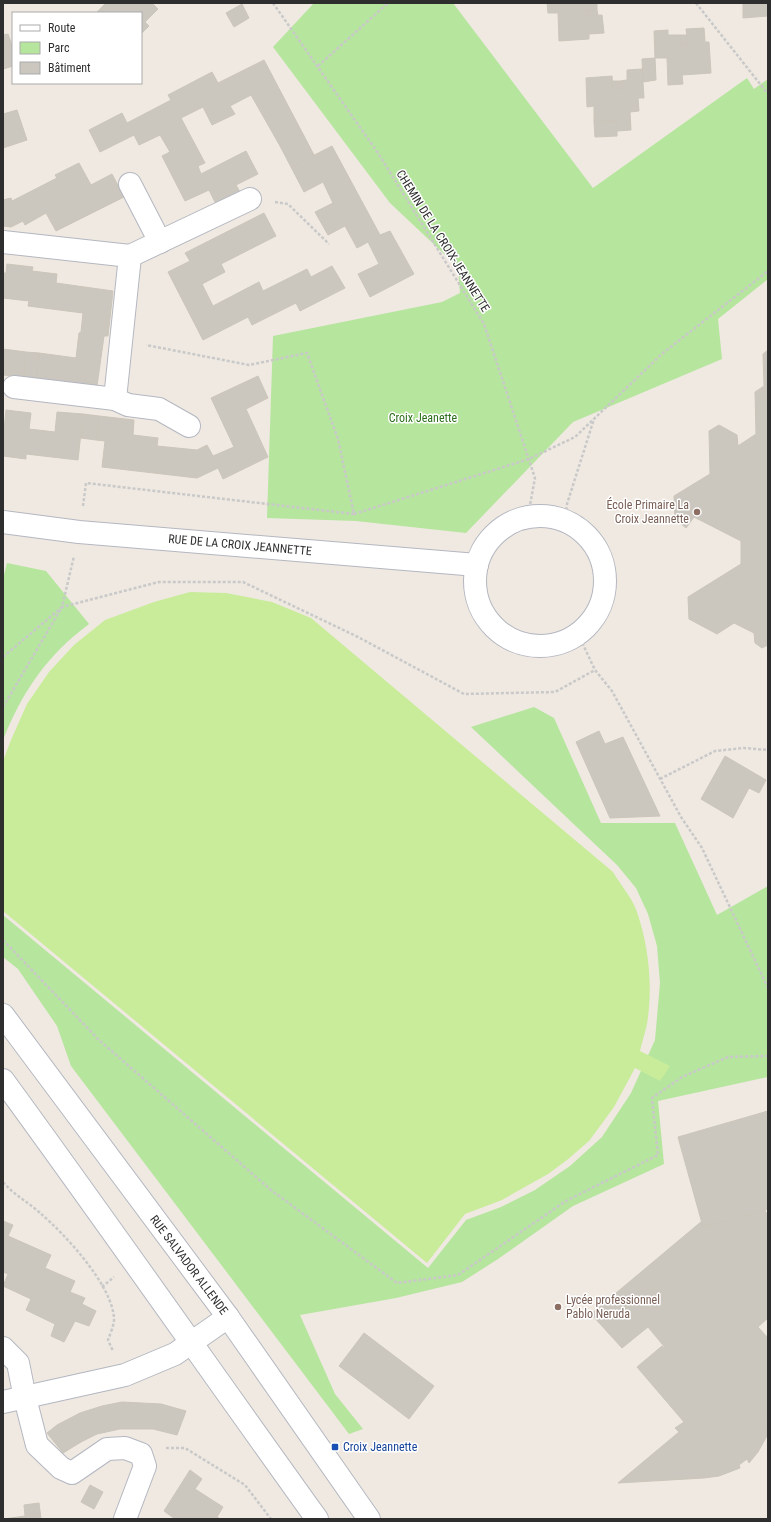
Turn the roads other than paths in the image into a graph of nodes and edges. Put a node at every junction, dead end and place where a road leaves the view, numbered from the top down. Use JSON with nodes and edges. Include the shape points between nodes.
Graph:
{"nodes":[{"id":1,"x":130,"y":184,"type":"dead end"},
{"id":2,"x":250,"y":199,"type":"road end"},
{"id":3,"x":3,"y":242,"type":"edge"},
{"id":4,"x":160,"y":242,"type":"junction"},
{"id":5,"x":130,"y":256,"type":"junction"},
{"id":6,"x":14,"y":387,"type":"dead end"},
{"id":7,"x":115,"y":399,"type":"junction"},
{"id":8,"x":189,"y":426,"type":"dead end"},
{"id":9,"x":3,"y":522,"type":"edge"},
{"id":10,"x":477,"y":565,"type":"junction"},
{"id":11,"x":3,"y":1015,"type":"edge"},
{"id":12,"x":3,"y":1080,"type":"edge"},
{"id":13,"x":228,"y":1317,"type":"junction"},
{"id":14,"x":191,"y":1343,"type":"junction"},
{"id":15,"x":3,"y":1348,"type":"edge"},
{"id":16,"x":25,"y":1398,"type":"junction"},
{"id":17,"x":3,"y":1402,"type":"edge"},
{"id":18,"x":124,"y":1519,"type":"edge"},
{"id":19,"x":317,"y":1519,"type":"edge"},
{"id":20,"x":369,"y":1519,"type":"edge"}],
"edges":[{"from":1,"to":4,"type":"street"},
{"from":2,"to":4,"type":"street"},
{"from":3,"to":5,"type":"street"},
{"from":4,"to":5,"type":"street"},
{"from":5,"to":7,"type":"street"},
{"from":6,"to":7,"type":"street"},
{"from":7,"to":8,"type":"street","via":[[128,405],[159,409]]},
{"from":9,"to":10,"type":"street","name":"RUE DE LA CROIX JEANNETTE","via":[[79,532]]},
{"from":10,"to":10,"type":"street","via":[[487,542],[505,525],[528,516],[547,515],[565,520],[593,541],[606,573],[605,591],[600,607],[591,622],[578,634],[562,642],[545,646],[528,645],[511,639],[496,629],[485,616],[478,600],[475,582]]},
{"from":11,"to":13,"type":"street","name":"RUE SALVADOR ALLENDE"},
{"from":12,"to":14,"type":"street"},
{"from":13,"to":14,"type":"street"},
{"from":13,"to":20,"type":"street","name":"RUE SALVADOR ALLENDE"},
{"from":14,"to":16,"type":"street","via":[[175,1354],[125,1374]]},
{"from":14,"to":19,"type":"street"},
{"from":15,"to":16,"type":"street","via":[[18,1363]]},
{"from":16,"to":17,"type":"street"},
{"from":16,"to":18,"type":"street","via":[[37,1445],[61,1468],[72,1473],[107,1449],[125,1448],[141,1454],[145,1466]]}]}
